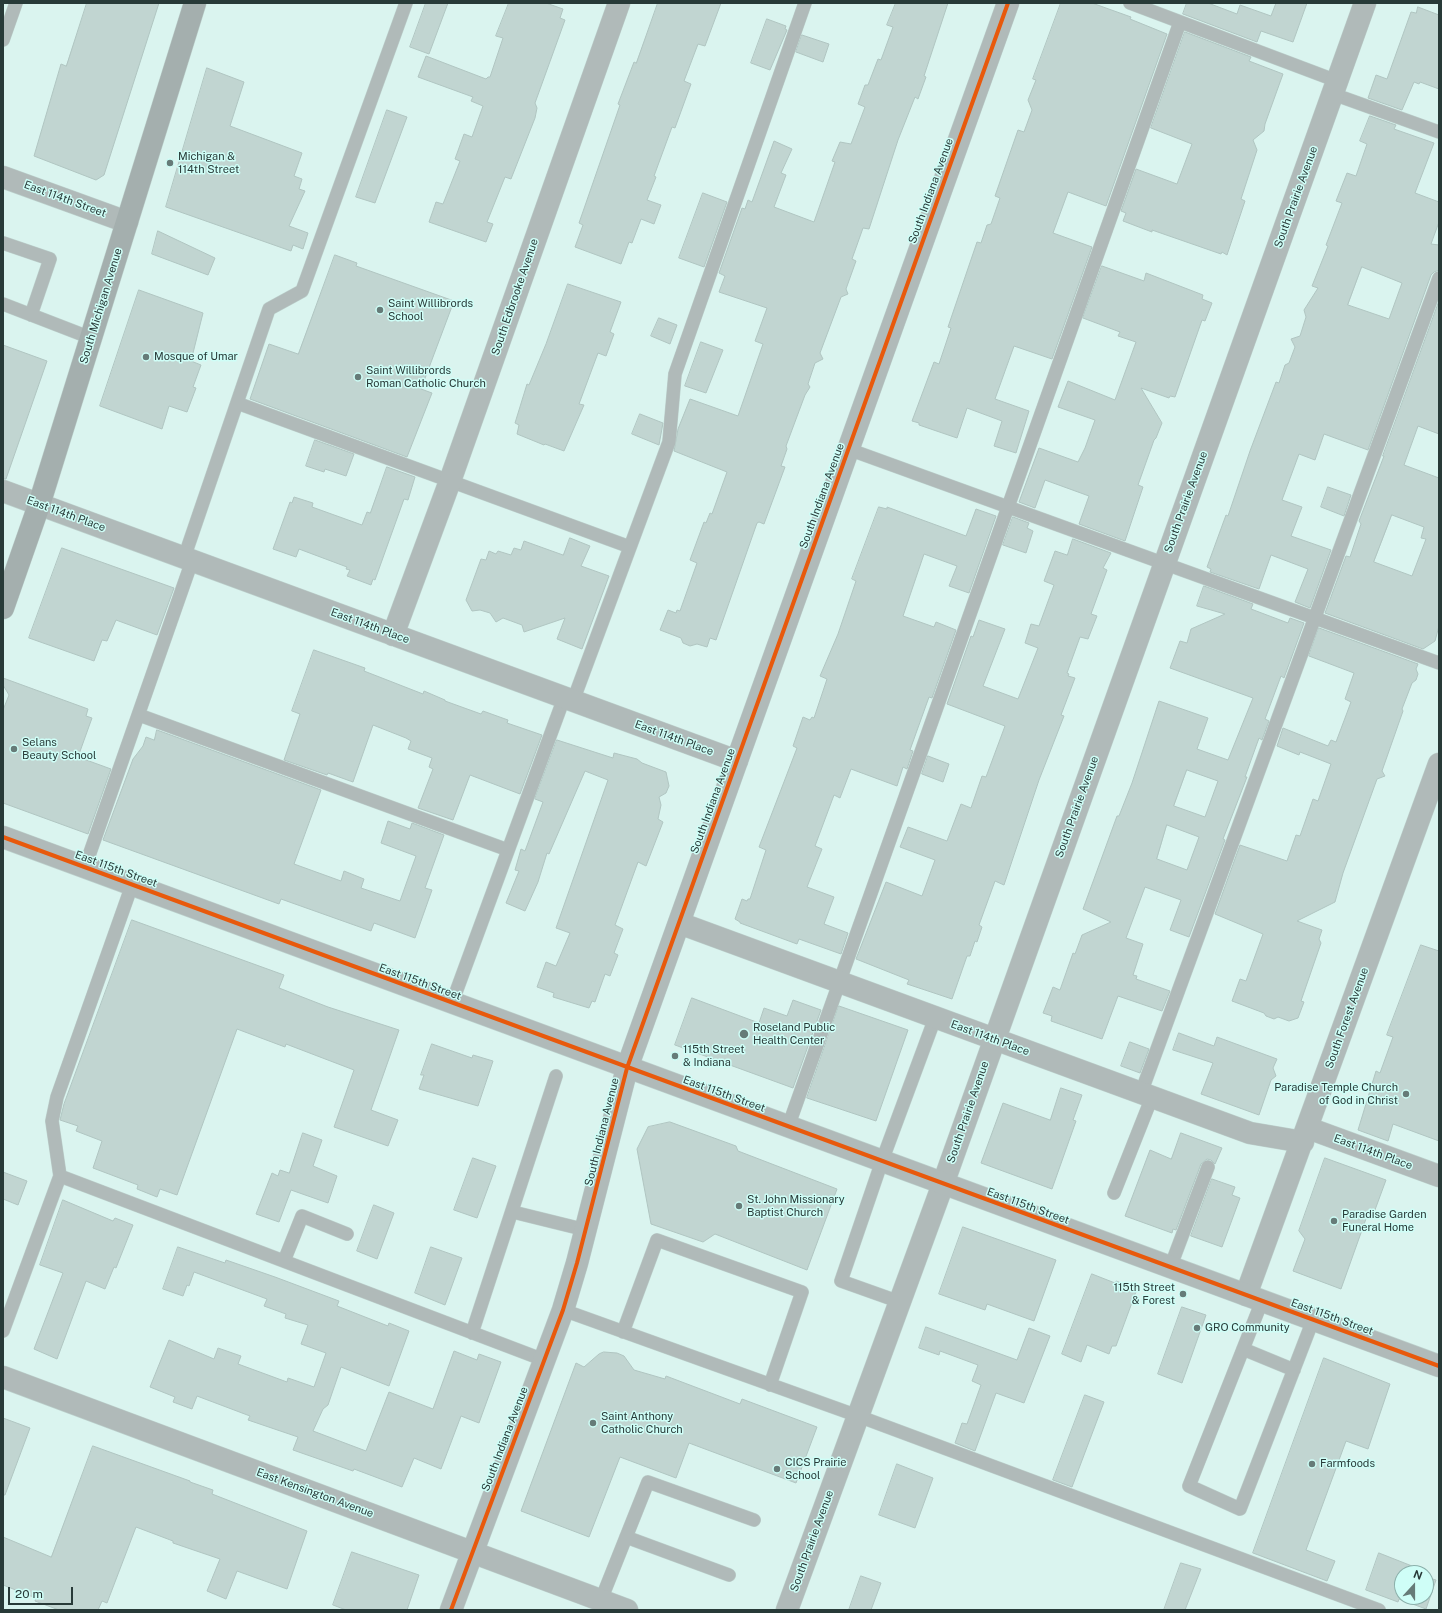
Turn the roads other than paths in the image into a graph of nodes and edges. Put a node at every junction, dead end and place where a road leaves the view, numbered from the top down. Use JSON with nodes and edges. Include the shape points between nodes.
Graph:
{"nodes":[{"id":1,"x":16,"y":3,"type":"edge"},
{"id":2,"x":195,"y":3,"type":"edge"},
{"id":3,"x":406,"y":3,"type":"edge"},
{"id":4,"x":619,"y":3,"type":"edge"},
{"id":5,"x":805,"y":3,"type":"edge"},
{"id":6,"x":1008,"y":3,"type":"edge"},
{"id":7,"x":1130,"y":3,"type":"edge"},
{"id":8,"x":1365,"y":3,"type":"edge"},
{"id":9,"x":1180,"y":22,"type":"junction"},
{"id":10,"x":3,"y":40,"type":"edge"},
{"id":11,"x":1335,"y":87,"type":"junction"},
{"id":12,"x":1439,"y":132,"type":"edge"},
{"id":13,"x":3,"y":177,"type":"edge"},
{"id":14,"x":127,"y":222,"type":"junction"},
{"id":15,"x":3,"y":243,"type":"edge"},
{"id":16,"x":1439,"y":278,"type":"edge"},
{"id":17,"x":3,"y":304,"type":"edge"},
{"id":18,"x":31,"y":315,"type":"junction"},
{"id":19,"x":91,"y":338,"type":"junction"},
{"id":20,"x":237,"y":403,"type":"junction"},
{"id":21,"x":848,"y":449,"type":"junction"},
{"id":22,"x":450,"y":481,"type":"junction"},
{"id":23,"x":3,"y":491,"type":"edge"},
{"id":24,"x":39,"y":505,"type":"junction"},
{"id":25,"x":1008,"y":507,"type":"junction"},
{"id":26,"x":630,"y":547,"type":"junction"},
{"id":27,"x":188,"y":559,"type":"junction"},
{"id":28,"x":1164,"y":563,"type":"junction"},
{"id":29,"x":5,"y":598,"type":"edge"},
{"id":30,"x":1314,"y":618,"type":"junction"},
{"id":31,"x":393,"y":635,"type":"junction"},
{"id":32,"x":1439,"y":663,"type":"edge"},
{"id":33,"x":568,"y":699,"type":"junction"},
{"id":34,"x":139,"y":715,"type":"junction"},
{"id":35,"x":737,"y":761,"type":"junction"},
{"id":36,"x":1439,"y":764,"type":"edge"},
{"id":37,"x":3,"y":837,"type":"edge"},
{"id":38,"x":508,"y":850,"type":"junction"},
{"id":39,"x":85,"y":867,"type":"junction"},
{"id":40,"x":132,"y":885,"type":"junction"},
{"id":41,"x":679,"y":924,"type":"junction"},
{"id":42,"x":839,"y":982,"type":"junction"},
{"id":43,"x":452,"y":1004,"type":"junction"},
{"id":44,"x":935,"y":1018,"type":"junction"},
{"id":45,"x":993,"y":1039,"type":"junction"},
{"id":46,"x":627,"y":1068,"type":"junction"},
{"id":47,"x":556,"y":1076,"type":"dead end"},
{"id":48,"x":1146,"y":1095,"type":"junction"},
{"id":49,"x":788,"y":1127,"type":"junction"},
{"id":50,"x":1305,"y":1135,"type":"junction"},
{"id":51,"x":882,"y":1161,"type":"junction"},
{"id":52,"x":1208,"y":1167,"type":"dead end"},
{"id":53,"x":60,"y":1176,"type":"junction"},
{"id":54,"x":1439,"y":1176,"type":"edge"},
{"id":55,"x":943,"y":1184,"type":"junction"},
{"id":56,"x":1114,"y":1193,"type":"dead end"},
{"id":57,"x":513,"y":1212,"type":"junction"},
{"id":58,"x":586,"y":1230,"type":"junction"},
{"id":59,"x":347,"y":1234,"type":"dead end"},
{"id":60,"x":284,"y":1262,"type":"junction"},
{"id":61,"x":1170,"y":1268,"type":"junction"},
{"id":62,"x":1254,"y":1298,"type":"junction"},
{"id":63,"x":900,"y":1302,"type":"junction"},
{"id":64,"x":563,"y":1310,"type":"junction"},
{"id":65,"x":1313,"y":1320,"type":"junction"},
{"id":66,"x":3,"y":1332,"type":"edge"},
{"id":67,"x":623,"y":1332,"type":"junction"},
{"id":68,"x":472,"y":1333,"type":"junction"},
{"id":69,"x":1243,"y":1349,"type":"junction"},
{"id":70,"x":544,"y":1360,"type":"junction"},
{"id":71,"x":1439,"y":1366,"type":"edge"},
{"id":72,"x":1294,"y":1370,"type":"junction"},
{"id":73,"x":3,"y":1377,"type":"edge"},
{"id":74,"x":770,"y":1385,"type":"junction"},
{"id":75,"x":858,"y":1416,"type":"junction"},
{"id":76,"x":754,"y":1520,"type":"dead end"},
{"id":77,"x":626,"y":1537,"type":"junction"},
{"id":78,"x":472,"y":1552,"type":"junction"},
{"id":79,"x":729,"y":1575,"type":"dead end"},
{"id":80,"x":602,"y":1600,"type":"junction"},
{"id":81,"x":451,"y":1610,"type":"edge"},
{"id":82,"x":627,"y":1610,"type":"edge"},
{"id":83,"x":787,"y":1610,"type":"edge"},
{"id":84,"x":1379,"y":1610,"type":"edge"}],
"edges":[{"from":1,"to":10,"type":"lane"},
{"from":2,"to":14,"type":"main road","name":"South Michigan Avenue"},
{"from":3,"to":20,"type":"lane","via":[[302,291],[269,309]]},
{"from":4,"to":22,"type":"street","name":"South Edbrooke Avenue"},
{"from":5,"to":26,"type":"lane","via":[[675,374],[669,442]]},
{"from":6,"to":21,"type":"street","name":"South Indiana Avenue"},
{"from":7,"to":9,"type":"lane"},
{"from":8,"to":11,"type":"street","name":"South Prairie Avenue"},
{"from":9,"to":11,"type":"lane"},
{"from":9,"to":25,"type":"lane"},
{"from":11,"to":12,"type":"lane"},
{"from":11,"to":28,"type":"street","name":"South Prairie Avenue"},
{"from":13,"to":14,"type":"street","name":"East 114th Street"},
{"from":14,"to":19,"type":"main road","name":"South Michigan Avenue"},
{"from":15,"to":18,"type":"lane","via":[[50,259]]},
{"from":16,"to":30,"type":"lane"},
{"from":17,"to":18,"type":"lane"},
{"from":18,"to":19,"type":"lane"},
{"from":19,"to":24,"type":"main road","name":"South Michigan Avenue"},
{"from":20,"to":22,"type":"lane"},
{"from":20,"to":27,"type":"lane"},
{"from":21,"to":25,"type":"lane"},
{"from":21,"to":35,"type":"street","name":"South Indiana Avenue"},
{"from":22,"to":26,"type":"lane"},
{"from":22,"to":31,"type":"street","name":"South Edbrooke Avenue"},
{"from":23,"to":24,"type":"street","name":"East 114th Place"},
{"from":24,"to":27,"type":"street","name":"East 114th Place"},
{"from":24,"to":29,"type":"main road","name":"South Michigan Avenue"},
{"from":25,"to":28,"type":"lane"},
{"from":25,"to":42,"type":"lane"},
{"from":26,"to":33,"type":"lane"},
{"from":27,"to":31,"type":"street","name":"East 114th Place"},
{"from":27,"to":34,"type":"lane"},
{"from":28,"to":30,"type":"lane"},
{"from":28,"to":45,"type":"street","name":"South Prairie Avenue"},
{"from":30,"to":32,"type":"lane"},
{"from":30,"to":48,"type":"lane"},
{"from":31,"to":33,"type":"street","name":"East 114th Place"},
{"from":33,"to":35,"type":"street","name":"East 114th Place"},
{"from":33,"to":38,"type":"lane"},
{"from":34,"to":38,"type":"lane"},
{"from":34,"to":39,"type":"lane"},
{"from":35,"to":41,"type":"street","name":"South Indiana Avenue"},
{"from":36,"to":50,"type":"street","name":"South Forest Avenue"},
{"from":37,"to":39,"type":"street","name":"East 115th Street"},
{"from":38,"to":43,"type":"lane"},
{"from":39,"to":40,"type":"street","name":"East 115th Street"},
{"from":40,"to":43,"type":"street","name":"East 115th Street"},
{"from":40,"to":53,"type":"lane","via":[[57,1097],[52,1121]]},
{"from":41,"to":42,"type":"street","name":"East 114th Place"},
{"from":41,"to":46,"type":"street","name":"South Indiana Avenue"},
{"from":42,"to":44,"type":"street","name":"East 114th Place"},
{"from":42,"to":49,"type":"lane"},
{"from":43,"to":46,"type":"street","name":"East 115th Street"},
{"from":44,"to":45,"type":"street","name":"East 114th Place"},
{"from":44,"to":51,"type":"lane"},
{"from":45,"to":48,"type":"street","name":"East 114th Place"},
{"from":45,"to":55,"type":"street","name":"South Prairie Avenue"},
{"from":46,"to":49,"type":"street","name":"East 115th Street"},
{"from":46,"to":58,"type":"street","name":"South Indiana Avenue"},
{"from":47,"to":57,"type":"lane"},
{"from":48,"to":50,"type":"street","name":"East 114th Place","via":[[1250,1133]]},
{"from":48,"to":56,"type":"lane"},
{"from":49,"to":51,"type":"street","name":"East 115th Street"},
{"from":50,"to":54,"type":"street","name":"East 114th Place"},
{"from":50,"to":62,"type":"street","name":"South Forest Avenue"},
{"from":51,"to":55,"type":"street","name":"East 115th Street"},
{"from":51,"to":63,"type":"lane","via":[[841,1281]]},
{"from":52,"to":61,"type":"lane"},
{"from":53,"to":60,"type":"lane"},
{"from":53,"to":66,"type":"lane"},
{"from":55,"to":61,"type":"street","name":"East 115th Street"},
{"from":55,"to":63,"type":"street","name":"South Prairie Avenue"},
{"from":57,"to":58,"type":"lane"},
{"from":57,"to":68,"type":"lane"},
{"from":58,"to":64,"type":"street","name":"South Indiana Avenue"},
{"from":59,"to":60,"type":"lane","via":[[302,1216]]},
{"from":60,"to":68,"type":"lane"},
{"from":61,"to":62,"type":"street","name":"East 115th Street"},
{"from":62,"to":65,"type":"street","name":"East 115th Street"},
{"from":62,"to":69,"type":"lane"},
{"from":63,"to":75,"type":"street","name":"South Prairie Avenue"},
{"from":64,"to":67,"type":"lane"},
{"from":64,"to":70,"type":"street","name":"South Indiana Avenue"},
{"from":65,"to":71,"type":"street","name":"East 115th Street"},
{"from":65,"to":72,"type":"lane"},
{"from":67,"to":74,"type":"lane"},
{"from":67,"to":74,"type":"lane","via":[[657,1240],[802,1292]]},
{"from":68,"to":70,"type":"lane"},
{"from":69,"to":72,"type":"lane"},
{"from":69,"to":72,"type":"lane","via":[[1190,1486],[1240,1509]]},
{"from":70,"to":78,"type":"street","name":"South Indiana Avenue"},
{"from":73,"to":78,"type":"street","name":"East Kensington Avenue"},
{"from":74,"to":75,"type":"lane"},
{"from":75,"to":83,"type":"street","name":"South Prairie Avenue"},
{"from":75,"to":84,"type":"lane"},
{"from":76,"to":77,"type":"lane","via":[[648,1482]]},
{"from":77,"to":79,"type":"lane"},
{"from":77,"to":80,"type":"lane"},
{"from":78,"to":80,"type":"street","name":"East Kensington Avenue"},
{"from":78,"to":81,"type":"street","name":"South Indiana Avenue"},
{"from":80,"to":82,"type":"street","name":"East Kensington Avenue"}]}
